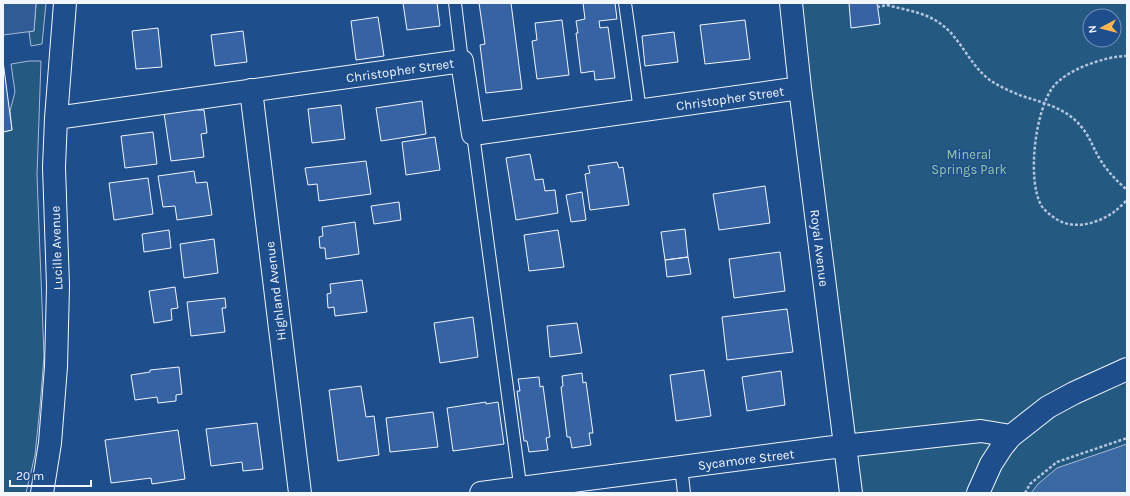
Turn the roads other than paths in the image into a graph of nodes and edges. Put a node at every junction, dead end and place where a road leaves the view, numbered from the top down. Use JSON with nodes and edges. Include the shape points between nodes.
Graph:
{"nodes":[{"id":1,"x":65,"y":3,"type":"edge"},
{"id":2,"x":455,"y":3,"type":"edge"},
{"id":3,"x":625,"y":3,"type":"edge"},
{"id":4,"x":791,"y":3,"type":"edge"},
{"id":5,"x":462,"y":61,"type":"junction"},
{"id":6,"x":800,"y":88,"type":"junction"},
{"id":7,"x":251,"y":90,"type":"junction"},
{"id":8,"x":640,"y":110,"type":"junction"},
{"id":9,"x":56,"y":118,"type":"junction"},
{"id":10,"x":473,"y":134,"type":"junction"},
{"id":11,"x":1127,"y":369,"type":"edge"},
{"id":12,"x":1011,"y":436,"type":"junction"},
{"id":13,"x":845,"y":446,"type":"junction"},
{"id":14,"x":681,"y":467,"type":"junction"},
{"id":15,"x":521,"y":490,"type":"edge"},
{"id":16,"x":42,"y":493,"type":"edge"},
{"id":17,"x":300,"y":493,"type":"edge"},
{"id":18,"x":482,"y":493,"type":"edge"},
{"id":19,"x":684,"y":493,"type":"edge"},
{"id":20,"x":851,"y":493,"type":"edge"},
{"id":21,"x":978,"y":493,"type":"edge"}],
"edges":[{"from":1,"to":9,"type":"street","name":"Lucille Avenue"},
{"from":2,"to":5,"type":"lane"},
{"from":3,"to":8,"type":"lane"},
{"from":4,"to":6,"type":"street","name":"Royal Avenue"},
{"from":5,"to":7,"type":"street","name":"Christopher Street"},
{"from":5,"to":10,"type":"street","name":"Christopher Street"},
{"from":6,"to":8,"type":"street","name":"Christopher Street"},
{"from":6,"to":13,"type":"street","name":"Royal Avenue"},
{"from":7,"to":9,"type":"street","name":"Christopher Street"},
{"from":7,"to":17,"type":"street","name":"Highland Avenue"},
{"from":8,"to":10,"type":"street","name":"Christopher Street"},
{"from":9,"to":16,"type":"street","name":"Lucille Avenue","via":[[56,367],[50,443]]},
{"from":10,"to":15,"type":"lane"},
{"from":11,"to":12,"type":"street","via":[[1048,407]]},
{"from":12,"to":13,"type":"street","name":"Sycamore Street","via":[[981,431]]},
{"from":12,"to":21,"type":"street","via":[[991,464]]},
{"from":13,"to":14,"type":"street","name":"Sycamore Street"},
{"from":13,"to":20,"type":"street","name":"Royal Avenue"},
{"from":14,"to":15,"type":"street","name":"Sycamore Street"},
{"from":14,"to":19,"type":"lane"},
{"from":15,"to":18,"type":"street","name":"Sycamore Street"}]}
